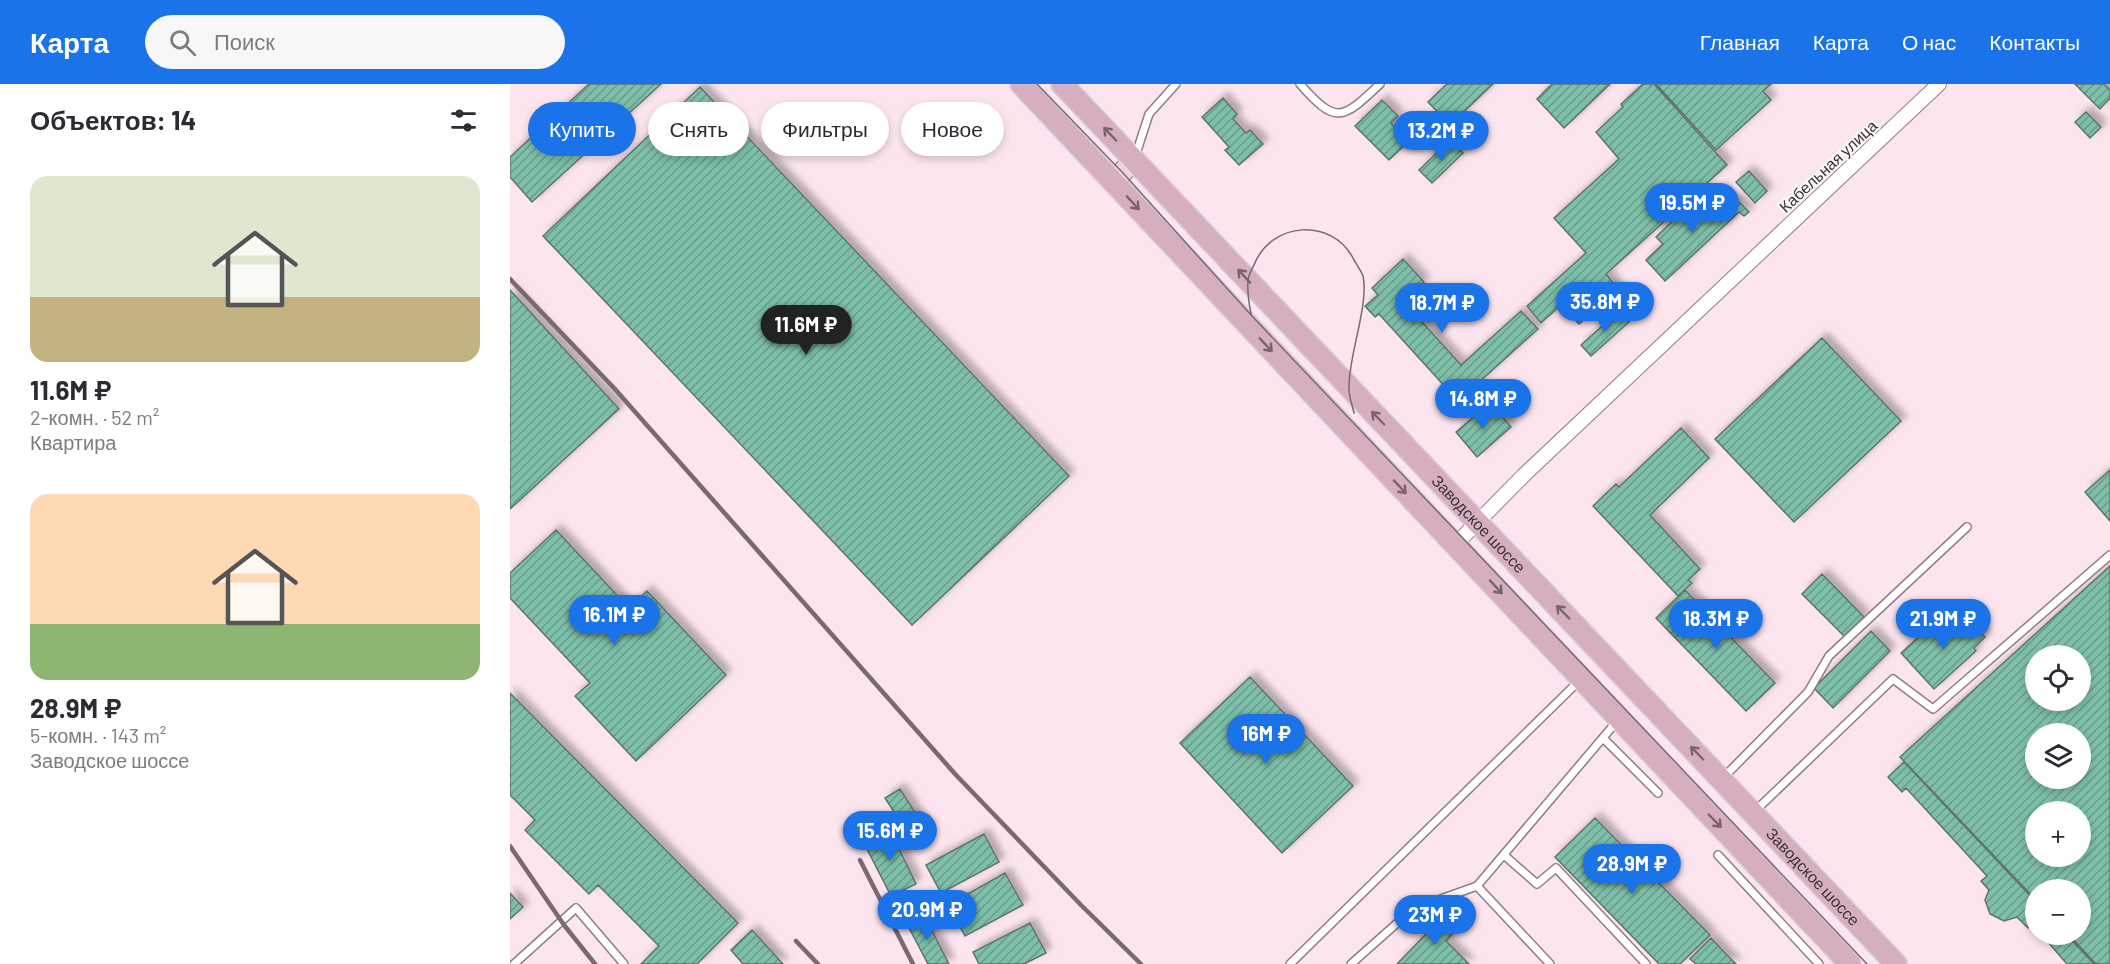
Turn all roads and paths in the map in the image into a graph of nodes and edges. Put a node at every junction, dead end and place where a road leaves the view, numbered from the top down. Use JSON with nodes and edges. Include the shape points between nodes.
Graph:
{"nodes":[{"id":1,"x":1021,"y":84,"type":"edge"},
{"id":2,"x":1062,"y":84,"type":"edge"},
{"id":3,"x":1176,"y":84,"type":"edge"},
{"id":4,"x":1300,"y":84,"type":"edge"},
{"id":5,"x":1380,"y":84,"type":"edge"},
{"id":6,"x":1939,"y":84,"type":"edge"},
{"id":7,"x":1134,"y":159,"type":"junction"},
{"id":8,"x":1114,"y":182,"type":"junction"},
{"id":9,"x":1476,"y":521,"type":"junction"},
{"id":10,"x":1967,"y":527,"type":"dead end"},
{"id":11,"x":1455,"y":545,"type":"junction"},
{"id":12,"x":2110,"y":555,"type":"edge"},
{"id":13,"x":1581,"y":679,"type":"junction"},
{"id":14,"x":1618,"y":719,"type":"junction"},
{"id":15,"x":1603,"y":738,"type":"junction"},
{"id":16,"x":1722,"y":779,"type":"junction"},
{"id":17,"x":1658,"y":793,"type":"dead end"},
{"id":18,"x":1754,"y":813,"type":"junction"},
{"id":19,"x":1504,"y":855,"type":"junction"},
{"id":20,"x":1718,"y":855,"type":"dead end"},
{"id":21,"x":1477,"y":886,"type":"junction"},
{"id":22,"x":1847,"y":963,"type":"edge"},
{"id":23,"x":514,"y":964,"type":"edge"},
{"id":24,"x":624,"y":964,"type":"edge"},
{"id":25,"x":1290,"y":964,"type":"edge"},
{"id":26,"x":1351,"y":964,"type":"edge"},
{"id":27,"x":1550,"y":964,"type":"edge"},
{"id":28,"x":1647,"y":964,"type":"edge"},
{"id":29,"x":1819,"y":964,"type":"edge"},
{"id":30,"x":1896,"y":964,"type":"edge"}],
"edges":[{"from":1,"to":8,"type":"main road","name":"Заводское шоссе"},
{"from":7,"to":2,"type":"main road","name":"Заводское шоссе","one_way":true},
{"from":3,"to":7,"type":"lane","via":[[1149,114]]},
{"from":4,"to":5,"type":"lane","via":[[1317,104],[1339,114],[1355,108]]},
{"from":6,"to":9,"type":"street","name":"Кабельная улица"},
{"from":7,"to":8,"type":"main road"},
{"from":9,"to":7,"type":"main road","name":"Заводское шоссе","one_way":true},
{"from":8,"to":11,"type":"main road","name":"Заводское шоссе","one_way":true},
{"from":9,"to":11,"type":"street","name":"Кабельная улица"},
{"from":16,"to":9,"type":"main road","name":"Заводское шоссе","one_way":true},
{"from":10,"to":16,"type":"lane","via":[[1829,656],[1808,692]]},
{"from":11,"to":13,"type":"main road","name":"Заводское шоссе","one_way":true},
{"from":12,"to":18,"type":"lane","via":[[1933,709],[1893,679]]},
{"from":13,"to":14,"type":"main road","name":"Заводское шоссе"},
{"from":13,"to":25,"type":"lane"},
{"from":14,"to":15,"type":"lane"},
{"from":14,"to":22,"type":"main road","name":"Заводское шоссе","one_way":true},
{"from":15,"to":17,"type":"lane"},
{"from":15,"to":19,"type":"lane"},
{"from":16,"to":18,"type":"main road","name":"Заводское шоссе"},
{"from":18,"to":30,"type":"main road","name":"Заводское шоссе"},
{"from":19,"to":21,"type":"lane"},
{"from":19,"to":28,"type":"lane","via":[[1537,884],[1556,868]]},
{"from":20,"to":29,"type":"lane"},
{"from":21,"to":26,"type":"lane","via":[[1413,909]]},
{"from":21,"to":27,"type":"lane"},
{"from":23,"to":24,"type":"lane","via":[[576,908]]}]}
